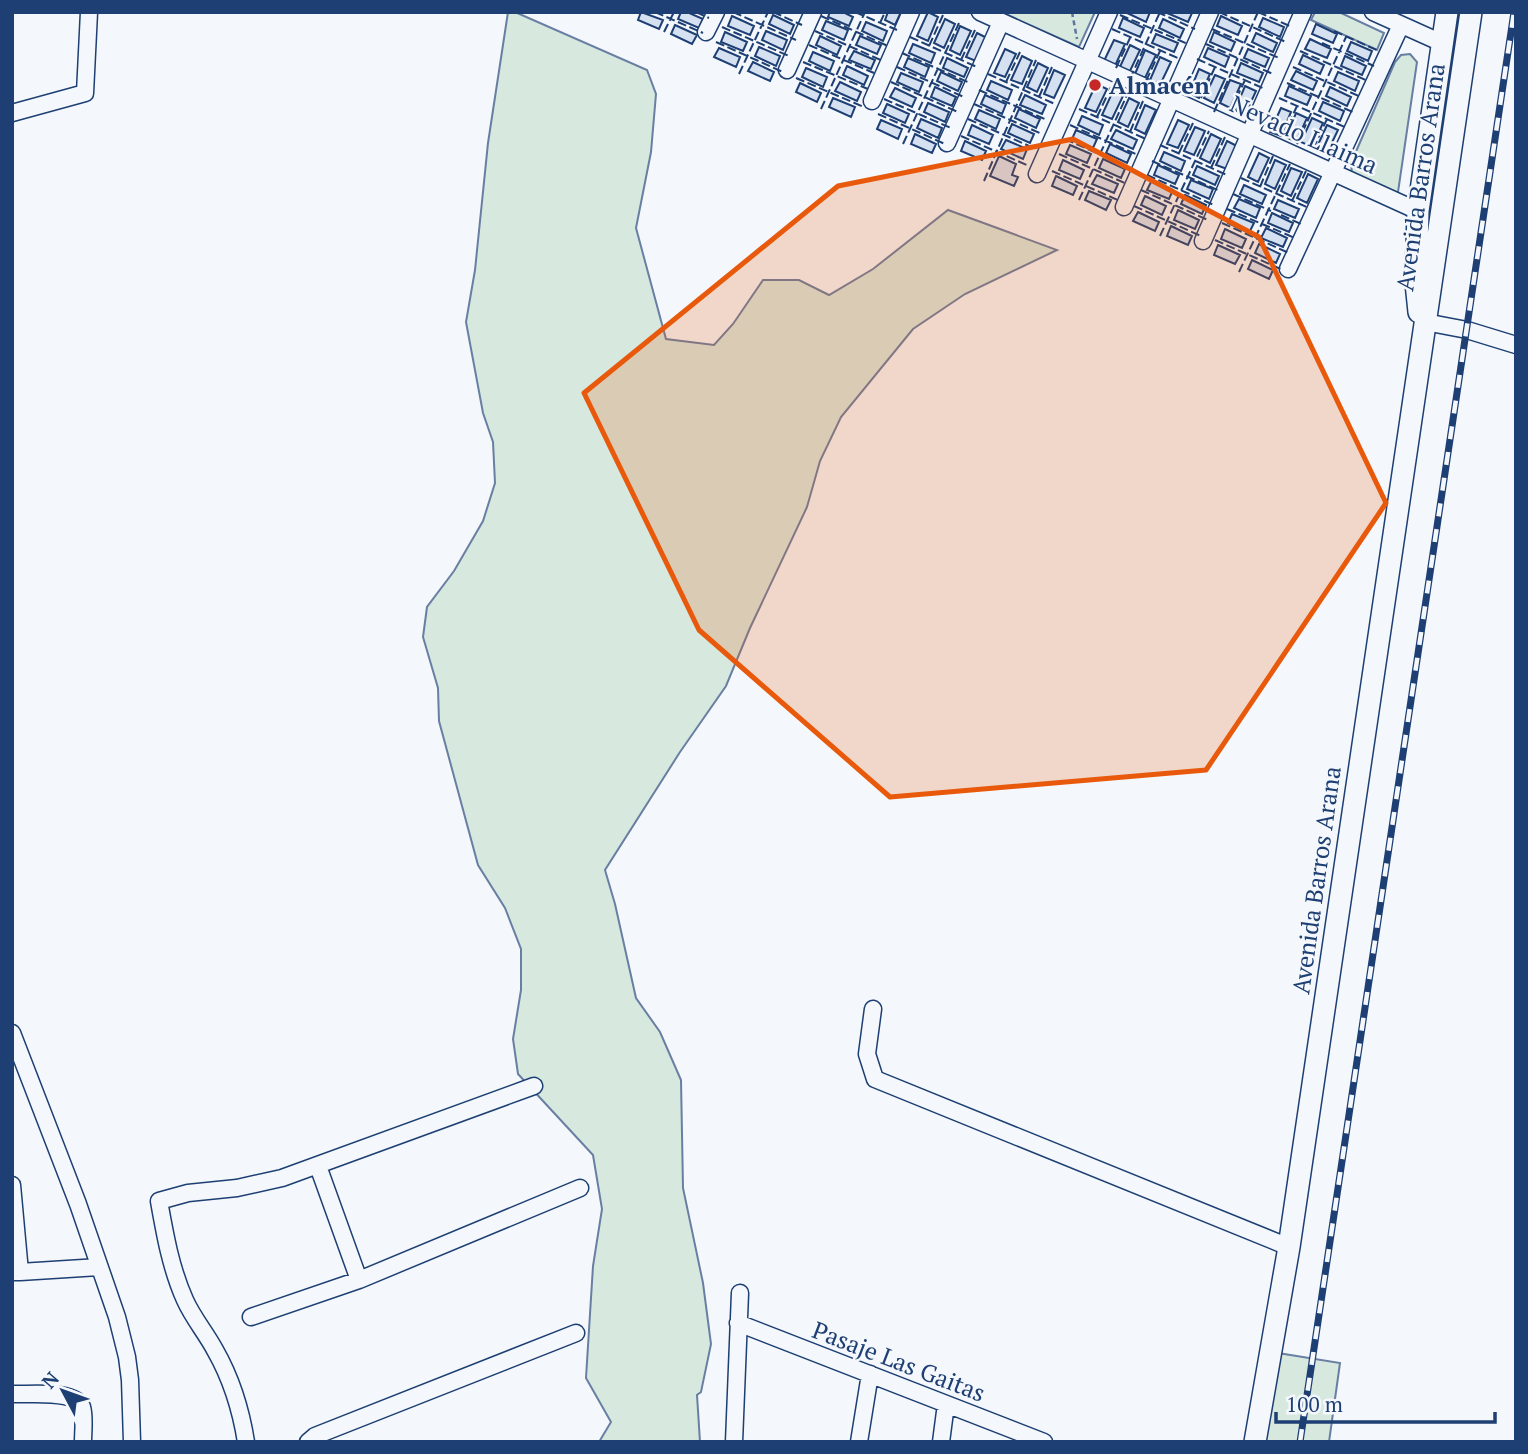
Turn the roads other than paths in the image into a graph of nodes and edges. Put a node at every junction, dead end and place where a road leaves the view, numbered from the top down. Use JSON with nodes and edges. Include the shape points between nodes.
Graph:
{"nodes":[{"id":1,"x":89,"y":12,"type":"edge"},
{"id":2,"x":716,"y":12,"type":"edge"},
{"id":3,"x":813,"y":12,"type":"edge"},
{"id":4,"x":911,"y":12,"type":"edge"},
{"id":5,"x":980,"y":12,"type":"edge"},
{"id":6,"x":1109,"y":12,"type":"edge"},
{"id":7,"x":1210,"y":12,"type":"edge"},
{"id":8,"x":1303,"y":12,"type":"edge"},
{"id":9,"x":1447,"y":12,"type":"edge"},
{"id":10,"x":1381,"y":14,"type":"edge"},
{"id":11,"x":1470,"y":17,"type":"edge"},
{"id":12,"x":1001,"y":22,"type":"junction"},
{"id":13,"x":1401,"y":25,"type":"junction"},
{"id":14,"x":706,"y":32,"type":"dead end"},
{"id":15,"x":1442,"y":43,"type":"junction"},
{"id":16,"x":1087,"y":61,"type":"junction"},
{"id":17,"x":1462,"y":68,"type":"junction"},
{"id":18,"x":787,"y":70,"type":"dead end"},
{"id":19,"x":1172,"y":99,"type":"junction"},
{"id":20,"x":872,"y":101,"type":"dead end"},
{"id":21,"x":12,"y":113,"type":"edge"},
{"id":22,"x":1250,"y":134,"type":"junction"},
{"id":23,"x":947,"y":143,"type":"dead end"},
{"id":24,"x":1332,"y":172,"type":"junction"},
{"id":25,"x":1037,"y":174,"type":"dead end"},
{"id":26,"x":1125,"y":207,"type":"dead end"},
{"id":27,"x":1418,"y":211,"type":"junction"},
{"id":28,"x":1438,"y":237,"type":"junction"},
{"id":29,"x":1203,"y":241,"type":"dead end"},
{"id":30,"x":1288,"y":269,"type":"dead end"},
{"id":31,"x":1425,"y":322,"type":"junction"},
{"id":32,"x":1516,"y":345,"type":"edge"},
{"id":33,"x":1421,"y":349,"type":"junction"},
{"id":34,"x":873,"y":1009,"type":"dead end"},
{"id":35,"x":12,"y":1033,"type":"edge"},
{"id":36,"x":534,"y":1086,"type":"dead end"},
{"id":37,"x":318,"y":1166,"type":"junction"},
{"id":38,"x":12,"y":1185,"type":"edge"},
{"id":39,"x":580,"y":1188,"type":"dead end"},
{"id":40,"x":1289,"y":1247,"type":"junction"},
{"id":41,"x":99,"y":1267,"type":"junction"},
{"id":42,"x":16,"y":1272,"type":"edge"},
{"id":43,"x":359,"y":1280,"type":"junction"},
{"id":44,"x":740,"y":1293,"type":"dead end"},
{"id":45,"x":251,"y":1317,"type":"dead end"},
{"id":46,"x":738,"y":1324,"type":"junction"},
{"id":47,"x":576,"y":1333,"type":"dead end"},
{"id":48,"x":870,"y":1374,"type":"junction"},
{"id":49,"x":12,"y":1394,"type":"edge"},
{"id":50,"x":946,"y":1404,"type":"junction"},
{"id":51,"x":737,"y":1441,"type":"edge"},
{"id":52,"x":1039,"y":1441,"type":"edge"},
{"id":53,"x":83,"y":1442,"type":"edge"},
{"id":54,"x":131,"y":1442,"type":"edge"},
{"id":55,"x":246,"y":1442,"type":"edge"},
{"id":56,"x":308,"y":1442,"type":"edge"},
{"id":57,"x":859,"y":1442,"type":"edge"},
{"id":58,"x":941,"y":1442,"type":"edge"},
{"id":59,"x":1254,"y":1442,"type":"edge"}],
"edges":[{"from":1,"to":21,"type":"street","via":[[85,93]]},
{"from":2,"to":14,"type":"street"},
{"from":3,"to":18,"type":"street"},
{"from":4,"to":20,"type":"street"},
{"from":5,"to":12,"type":"street","name":"Nevado Llaima"},
{"from":6,"to":16,"type":"street"},
{"from":7,"to":19,"type":"street"},
{"from":8,"to":22,"type":"street"},
{"from":9,"to":15,"type":"main road","name":"Avenida Barros Arana"},
{"from":10,"to":13,"type":"street"},
{"from":11,"to":15,"type":"main road","via":[[1461,33]]},
{"from":11,"to":17,"type":"main road","name":"Avenida Barros Arana"},
{"from":12,"to":16,"type":"street","name":"Nevado Llaima"},
{"from":12,"to":23,"type":"street"},
{"from":13,"to":15,"type":"street"},
{"from":13,"to":24,"type":"street"},
{"from":15,"to":17,"type":"main road"},
{"from":15,"to":27,"type":"main road","name":"Avenida Barros Arana"},
{"from":16,"to":19,"type":"street","name":"Nevado Llaima"},
{"from":16,"to":25,"type":"street"},
{"from":17,"to":28,"type":"main road","name":"Avenida Barros Arana"},
{"from":19,"to":22,"type":"street","name":"Nevado Llaima"},
{"from":19,"to":26,"type":"street"},
{"from":22,"to":24,"type":"street","name":"Nevado Llaima"},
{"from":22,"to":29,"type":"street"},
{"from":24,"to":27,"type":"street","name":"Nevado Llaima"},
{"from":24,"to":30,"type":"street"},
{"from":27,"to":28,"type":"main road"},
{"from":27,"to":33,"type":"main road","name":"Avenida Barros Arana","via":[[1416,283]]},
{"from":28,"to":31,"type":"main road","name":"Avenida Barros Arana"},
{"from":31,"to":32,"type":"street"},
{"from":31,"to":33,"type":"main road","name":"Avenida Barros Arana"},
{"from":33,"to":40,"type":"main road","name":"Avenida Barros Arana"},
{"from":34,"to":40,"type":"street","via":[[867,1054],[875,1079]]},
{"from":35,"to":41,"type":"street"},
{"from":36,"to":37,"type":"street"},
{"from":37,"to":43,"type":"street"},
{"from":37,"to":55,"type":"street","via":[[259,1184],[159,1201],[176,1279],[193,1318],[226,1371]]},
{"from":38,"to":42,"type":"street"},
{"from":39,"to":43,"type":"street"},
{"from":40,"to":59,"type":"main road","name":"Avenida Barros Arana"},
{"from":41,"to":42,"type":"street"},
{"from":41,"to":54,"type":"street","via":[[128,1357]]},
{"from":43,"to":45,"type":"street"},
{"from":44,"to":46,"type":"street"},
{"from":46,"to":48,"type":"street","name":"Pasaje Las Gaitas"},
{"from":46,"to":51,"type":"street"},
{"from":47,"to":56,"type":"street"},
{"from":48,"to":50,"type":"street","name":"Pasaje Las Gaitas"},
{"from":48,"to":57,"type":"street"},
{"from":49,"to":53,"type":"street","via":[[66,1395],[76,1400],[82,1407]]},
{"from":50,"to":52,"type":"street","name":"Pasaje Las Gaitas"},
{"from":50,"to":58,"type":"street"}]}
